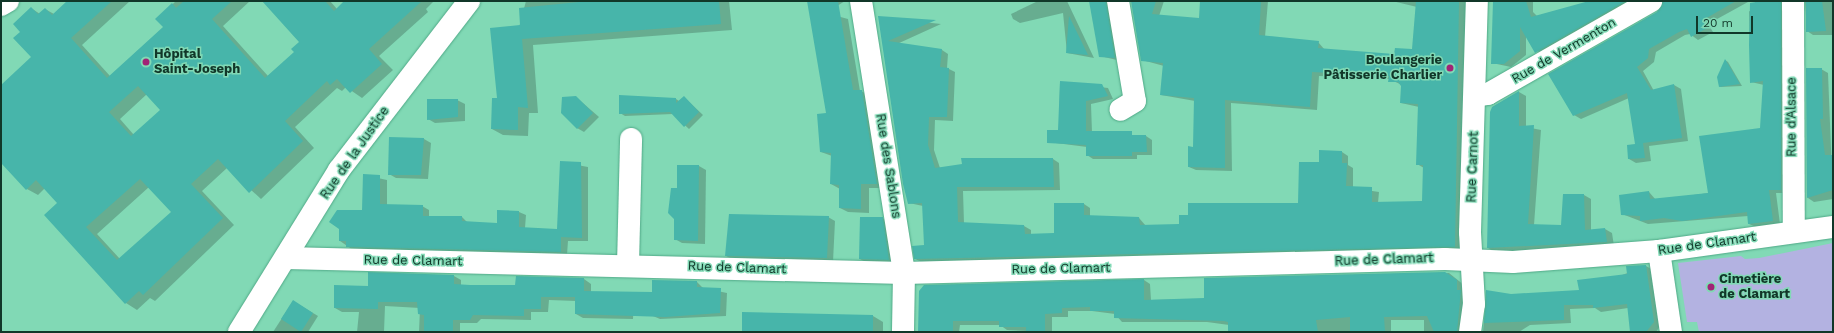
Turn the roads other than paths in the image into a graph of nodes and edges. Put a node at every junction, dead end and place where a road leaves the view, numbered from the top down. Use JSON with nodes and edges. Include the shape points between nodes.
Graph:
{"nodes":[{"id":1,"x":8,"y":1,"type":"edge"},
{"id":2,"x":861,"y":1,"type":"edge"},
{"id":3,"x":1118,"y":1,"type":"edge"},
{"id":4,"x":1477,"y":1,"type":"edge"},
{"id":5,"x":1651,"y":1,"type":"edge"},
{"id":6,"x":1793,"y":1,"type":"edge"},
{"id":7,"x":462,"y":4,"type":"edge"},
{"id":8,"x":1,"y":5,"type":"edge"},
{"id":9,"x":1475,"y":96,"type":"junction"},
{"id":10,"x":1120,"y":110,"type":"dead end"},
{"id":11,"x":631,"y":139,"type":"dead end"},
{"id":12,"x":1833,"y":227,"type":"edge"},
{"id":13,"x":1794,"y":232,"type":"junction"},
{"id":14,"x":1660,"y":251,"type":"junction"},
{"id":15,"x":286,"y":258,"type":"junction"},
{"id":16,"x":1472,"y":262,"type":"junction"},
{"id":17,"x":628,"y":265,"type":"junction"},
{"id":18,"x":904,"y":273,"type":"junction"},
{"id":19,"x":239,"y":332,"type":"edge"},
{"id":20,"x":903,"y":332,"type":"edge"},
{"id":21,"x":1470,"y":332,"type":"edge"},
{"id":22,"x":1671,"y":332,"type":"edge"}],
"edges":[{"from":1,"to":8,"type":"street"},
{"from":2,"to":18,"type":"street","name":"Rue des Sablons"},
{"from":3,"to":10,"type":"street","via":[[1135,101]]},
{"from":4,"to":9,"type":"street","name":"Rue Carnot"},
{"from":5,"to":9,"type":"street","name":"Rue de Vermenton","via":[[1488,94]]},
{"from":6,"to":13,"type":"street","name":"Rue d'Alsace"},
{"from":7,"to":15,"type":"street","name":"Rue de la Justice","via":[[339,170]]},
{"from":9,"to":16,"type":"street","name":"Rue Carnot"},
{"from":11,"to":17,"type":"street"},
{"from":12,"to":13,"type":"street","name":"Rue de Clamart"},
{"from":13,"to":14,"type":"street","name":"Rue de Clamart"},
{"from":14,"to":16,"type":"street","name":"Rue de Clamart","via":[[1513,262]]},
{"from":14,"to":22,"type":"street"},
{"from":15,"to":17,"type":"street","name":"Rue de Clamart"},
{"from":15,"to":19,"type":"street","name":"Rue de la Justice"},
{"from":16,"to":18,"type":"street","name":"Rue de Clamart","via":[[1445,259]]},
{"from":16,"to":21,"type":"street","name":"Rue Carnot","via":[[1474,304]]},
{"from":17,"to":18,"type":"street","name":"Rue de Clamart"},
{"from":18,"to":20,"type":"street","name":"Rue des Sablons"}]}
